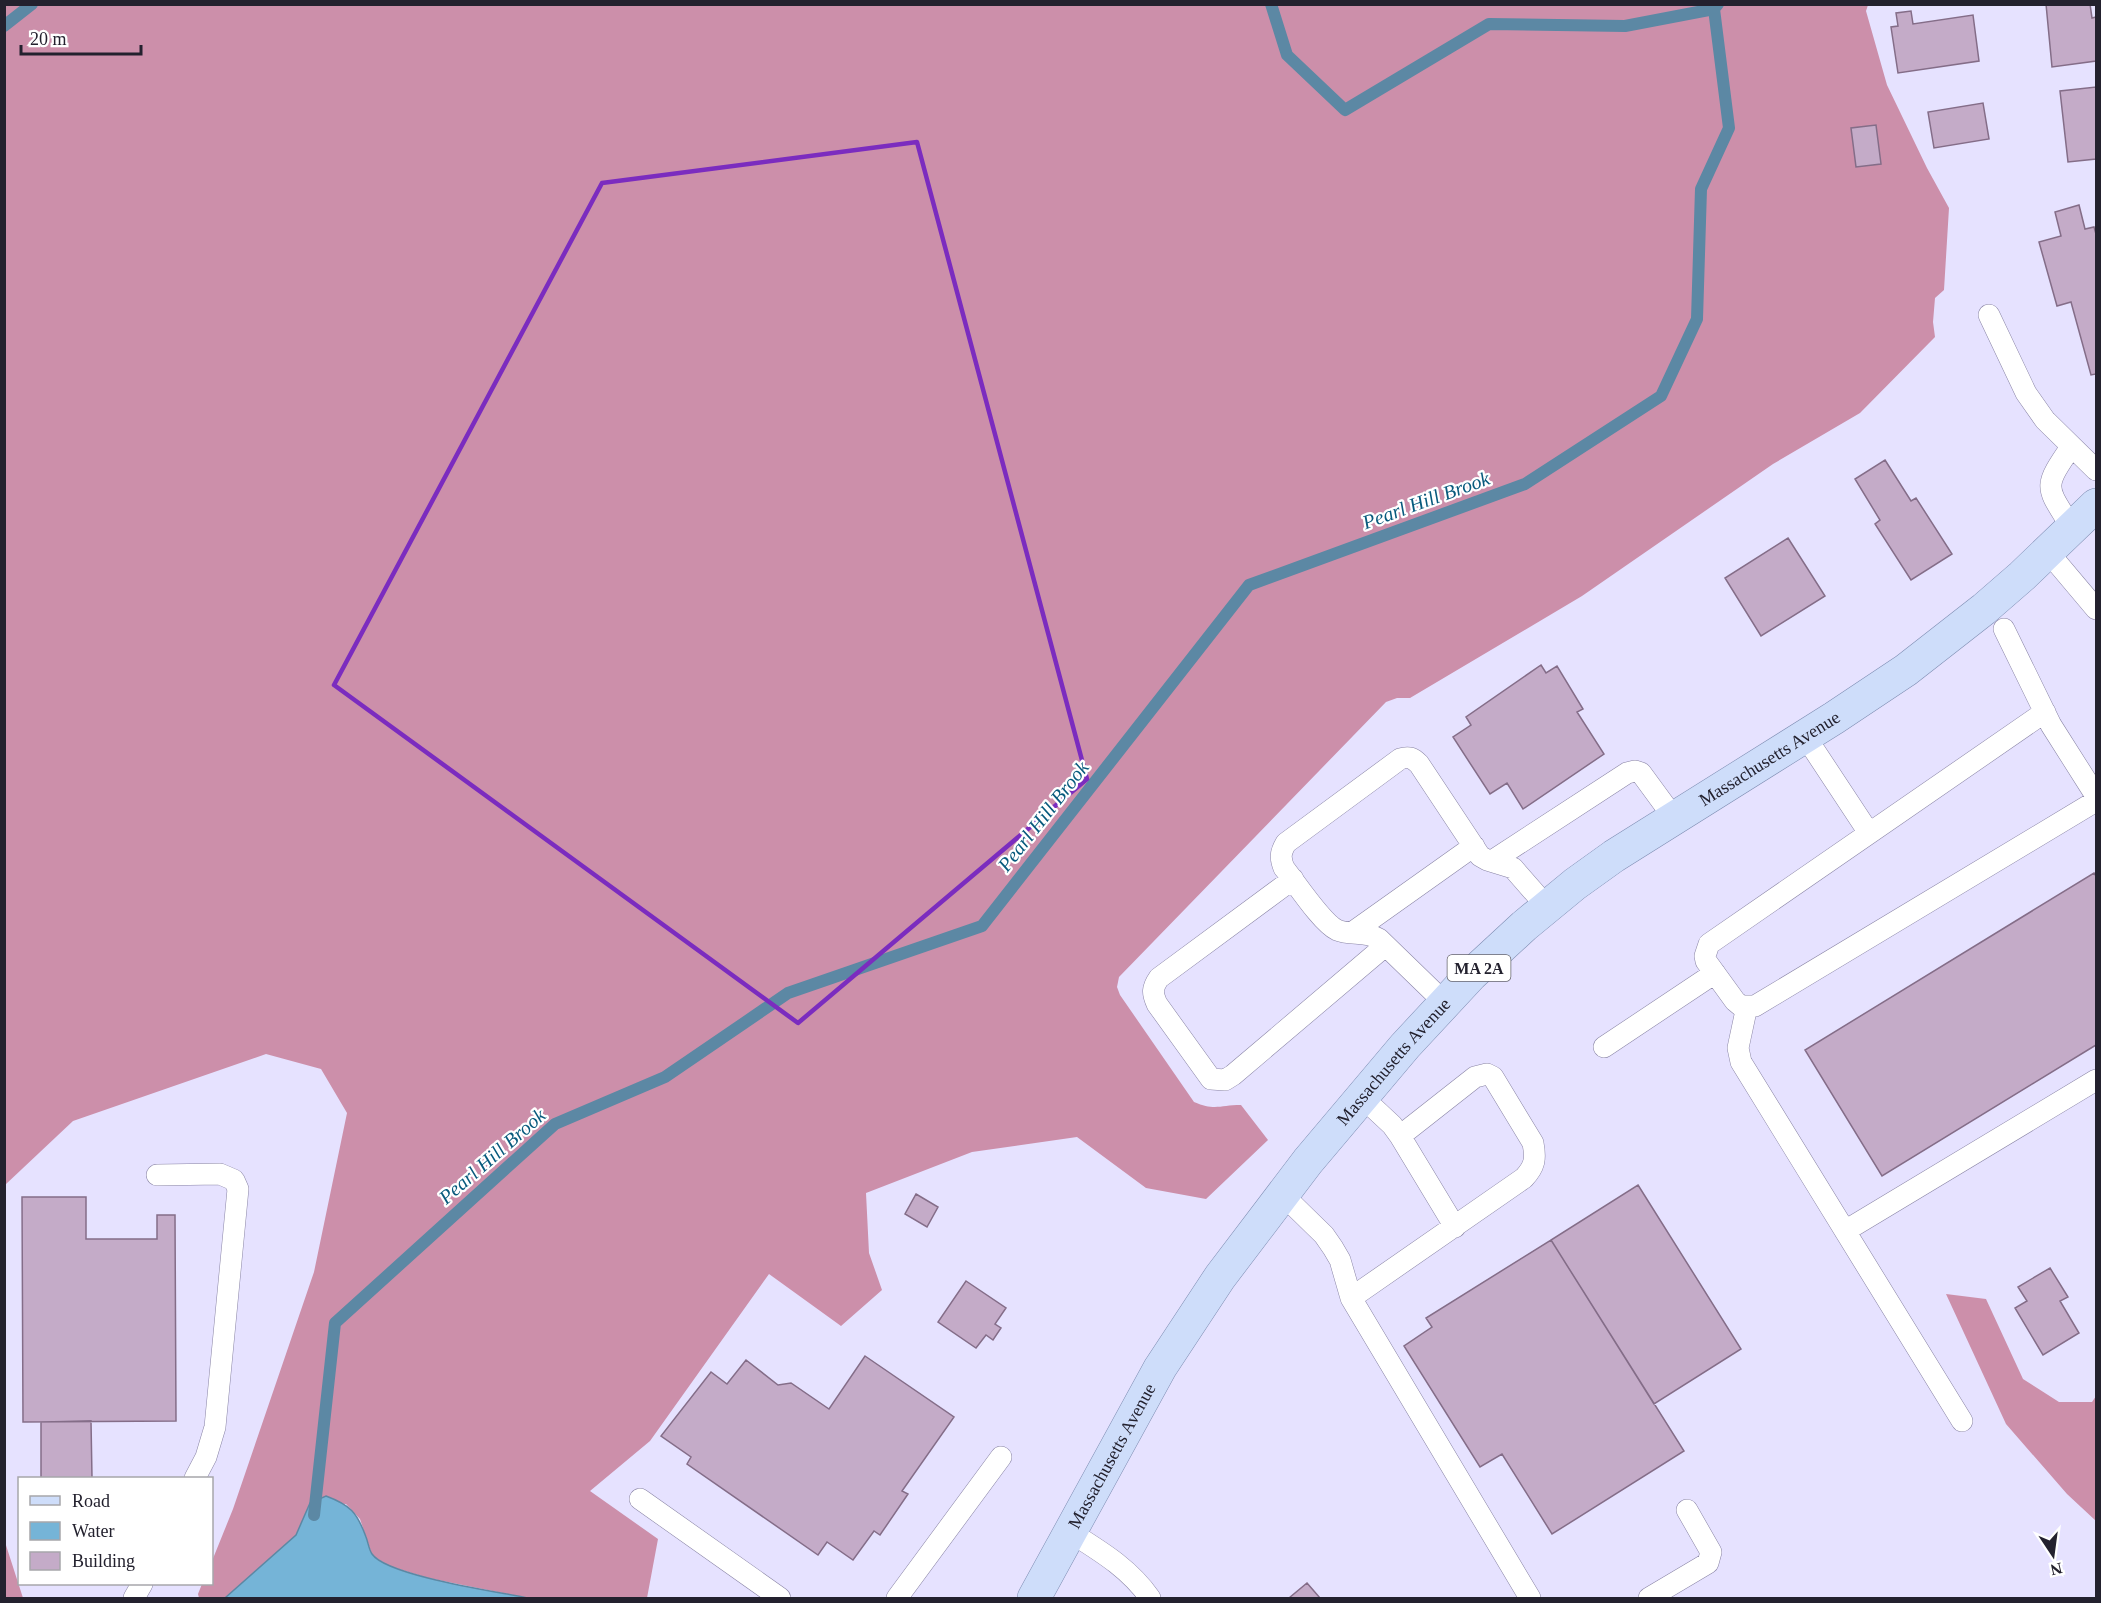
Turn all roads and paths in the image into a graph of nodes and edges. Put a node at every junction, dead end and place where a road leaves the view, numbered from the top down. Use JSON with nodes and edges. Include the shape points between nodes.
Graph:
{"nodes":[{"id":1,"x":1989,"y":315,"type":"dead end"},
{"id":2,"x":2071,"y":447,"type":"junction"},
{"id":3,"x":2097,"y":470,"type":"edge"},
{"id":4,"x":2097,"y":505,"type":"edge"},
{"id":5,"x":2072,"y":528,"type":"junction"},
{"id":6,"x":2048,"y":552,"type":"junction"},
{"id":7,"x":2097,"y":609,"type":"edge"},
{"id":8,"x":2004,"y":629,"type":"dead end"},
{"id":9,"x":2045,"y":712,"type":"junction"},
{"id":10,"x":1805,"y":736,"type":"junction"},
{"id":11,"x":2097,"y":796,"type":"edge"},
{"id":12,"x":2097,"y":801,"type":"edge"},
{"id":13,"x":1674,"y":818,"type":"junction"},
{"id":14,"x":1869,"y":833,"type":"junction"},
{"id":15,"x":1474,"y":846,"type":"junction"},
{"id":16,"x":1492,"y":861,"type":"junction"},
{"id":17,"x":1293,"y":879,"type":"junction"},
{"id":18,"x":1547,"y":908,"type":"junction"},
{"id":19,"x":1353,"y":932,"type":"junction"},
{"id":20,"x":1385,"y":946,"type":"junction"},
{"id":21,"x":1714,"y":973,"type":"junction"},
{"id":22,"x":1445,"y":1003,"type":"junction"},
{"id":23,"x":1747,"y":1006,"type":"junction"},
{"id":24,"x":1604,"y":1047,"type":"dead end"},
{"id":25,"x":2097,"y":1080,"type":"edge"},
{"id":26,"x":1362,"y":1097,"type":"junction"},
{"id":27,"x":1400,"y":1136,"type":"junction"},
{"id":28,"x":157,"y":1175,"type":"dead end"},
{"id":29,"x":1283,"y":1195,"type":"junction"},
{"id":30,"x":1455,"y":1227,"type":"junction"},
{"id":31,"x":1845,"y":1232,"type":"junction"},
{"id":32,"x":1351,"y":1298,"type":"junction"},
{"id":33,"x":1962,"y":1421,"type":"dead end"},
{"id":34,"x":1001,"y":1457,"type":"dead end"},
{"id":35,"x":196,"y":1477,"type":"edge"},
{"id":36,"x":640,"y":1499,"type":"dead end"},
{"id":37,"x":1687,"y":1510,"type":"dead end"},
{"id":38,"x":1070,"y":1532,"type":"junction"},
{"id":39,"x":141,"y":1585,"type":"edge"},
{"id":40,"x":134,"y":1599,"type":"edge"},
{"id":41,"x":780,"y":1599,"type":"edge"},
{"id":42,"x":897,"y":1599,"type":"edge"},
{"id":43,"x":1034,"y":1599,"type":"edge"},
{"id":44,"x":1150,"y":1599,"type":"edge"},
{"id":45,"x":1530,"y":1599,"type":"edge"},
{"id":46,"x":1649,"y":1599,"type":"edge"}],
"edges":[{"from":1,"to":2,"type":"lane","via":[[2026,393]]},
{"from":2,"to":3,"type":"lane"},
{"from":2,"to":5,"type":"lane","via":[[2054,471],[2050,487]]},
{"from":4,"to":5,"type":"main road","name":"Massachusetts Avenue","number":"MA 2A"},
{"from":5,"to":6,"type":"main road","name":"Massachusetts Avenue","number":"MA 2A"},
{"from":6,"to":7,"type":"lane"},
{"from":6,"to":10,"type":"main road","name":"Massachusetts Avenue","number":"MA 2A","via":[[1906,670]]},
{"from":8,"to":9,"type":"lane"},
{"from":9,"to":11,"type":"lane"},
{"from":9,"to":14,"type":"lane"},
{"from":10,"to":13,"type":"main road","name":"Massachusetts Avenue","number":"MA 2A"},
{"from":10,"to":14,"type":"lane"},
{"from":12,"to":23,"type":"lane","via":[[1760,1003]]},
{"from":13,"to":16,"type":"lane","via":[[1641,773],[1635,771]]},
{"from":13,"to":18,"type":"main road","name":"Massachusetts Avenue","number":"MA 2A","via":[[1614,856]]},
{"from":14,"to":21,"type":"lane","via":[[1709,944],[1705,956]]},
{"from":15,"to":16,"type":"lane","via":[[1480,856]]},
{"from":15,"to":17,"type":"lane","via":[[1419,765],[1408,757],[1286,843],[1281,859]]},
{"from":15,"to":19,"type":"lane"},
{"from":16,"to":18,"type":"lane","via":[[1513,868]]},
{"from":17,"to":19,"type":"lane","via":[[1330,925]]},
{"from":17,"to":20,"type":"lane","via":[[1159,978],[1154,987],[1157,1004],[1211,1079],[1226,1080],[1233,1075]]},
{"from":18,"to":22,"type":"main road","name":"Massachusetts Avenue","number":"MA 2A"},
{"from":19,"to":20,"type":"lane","via":[[1372,935]]},
{"from":20,"to":22,"type":"lane"},
{"from":21,"to":23,"type":"lane","via":[[1735,1001]]},
{"from":21,"to":24,"type":"lane"},
{"from":22,"to":26,"type":"main road","name":"Massachusetts Avenue","number":"MA 2A"},
{"from":23,"to":31,"type":"lane","via":[[1738,1048],[1741,1062]]},
{"from":25,"to":31,"type":"lane"},
{"from":26,"to":27,"type":"lane"},
{"from":26,"to":29,"type":"main road","name":"Massachusetts Avenue","number":"MA 2A"},
{"from":27,"to":30,"type":"lane"},
{"from":27,"to":30,"type":"lane","via":[[1475,1077],[1487,1074],[1493,1077],[1533,1143],[1534,1167],[1524,1178]]},
{"from":28,"to":35,"type":"lane","via":[[220,1174],[234,1180],[238,1189],[215,1427]]},
{"from":29,"to":32,"type":"lane","via":[[1324,1235],[1341,1260]]},
{"from":29,"to":38,"type":"main road","name":"Massachusetts Avenue","number":"MA 2A","via":[[1220,1276],[1160,1368]]},
{"from":30,"to":32,"type":"lane"},
{"from":31,"to":33,"type":"lane"},
{"from":32,"to":45,"type":"lane"},
{"from":34,"to":42,"type":"lane"},
{"from":36,"to":41,"type":"lane"},
{"from":37,"to":46,"type":"lane","via":[[1711,1557],[1708,1563]]},
{"from":38,"to":43,"type":"main road","name":"Massachusetts Avenue","number":"MA 2A"},
{"from":38,"to":44,"type":"lane","via":[[1111,1557]]},
{"from":39,"to":40,"type":"lane"}]}
